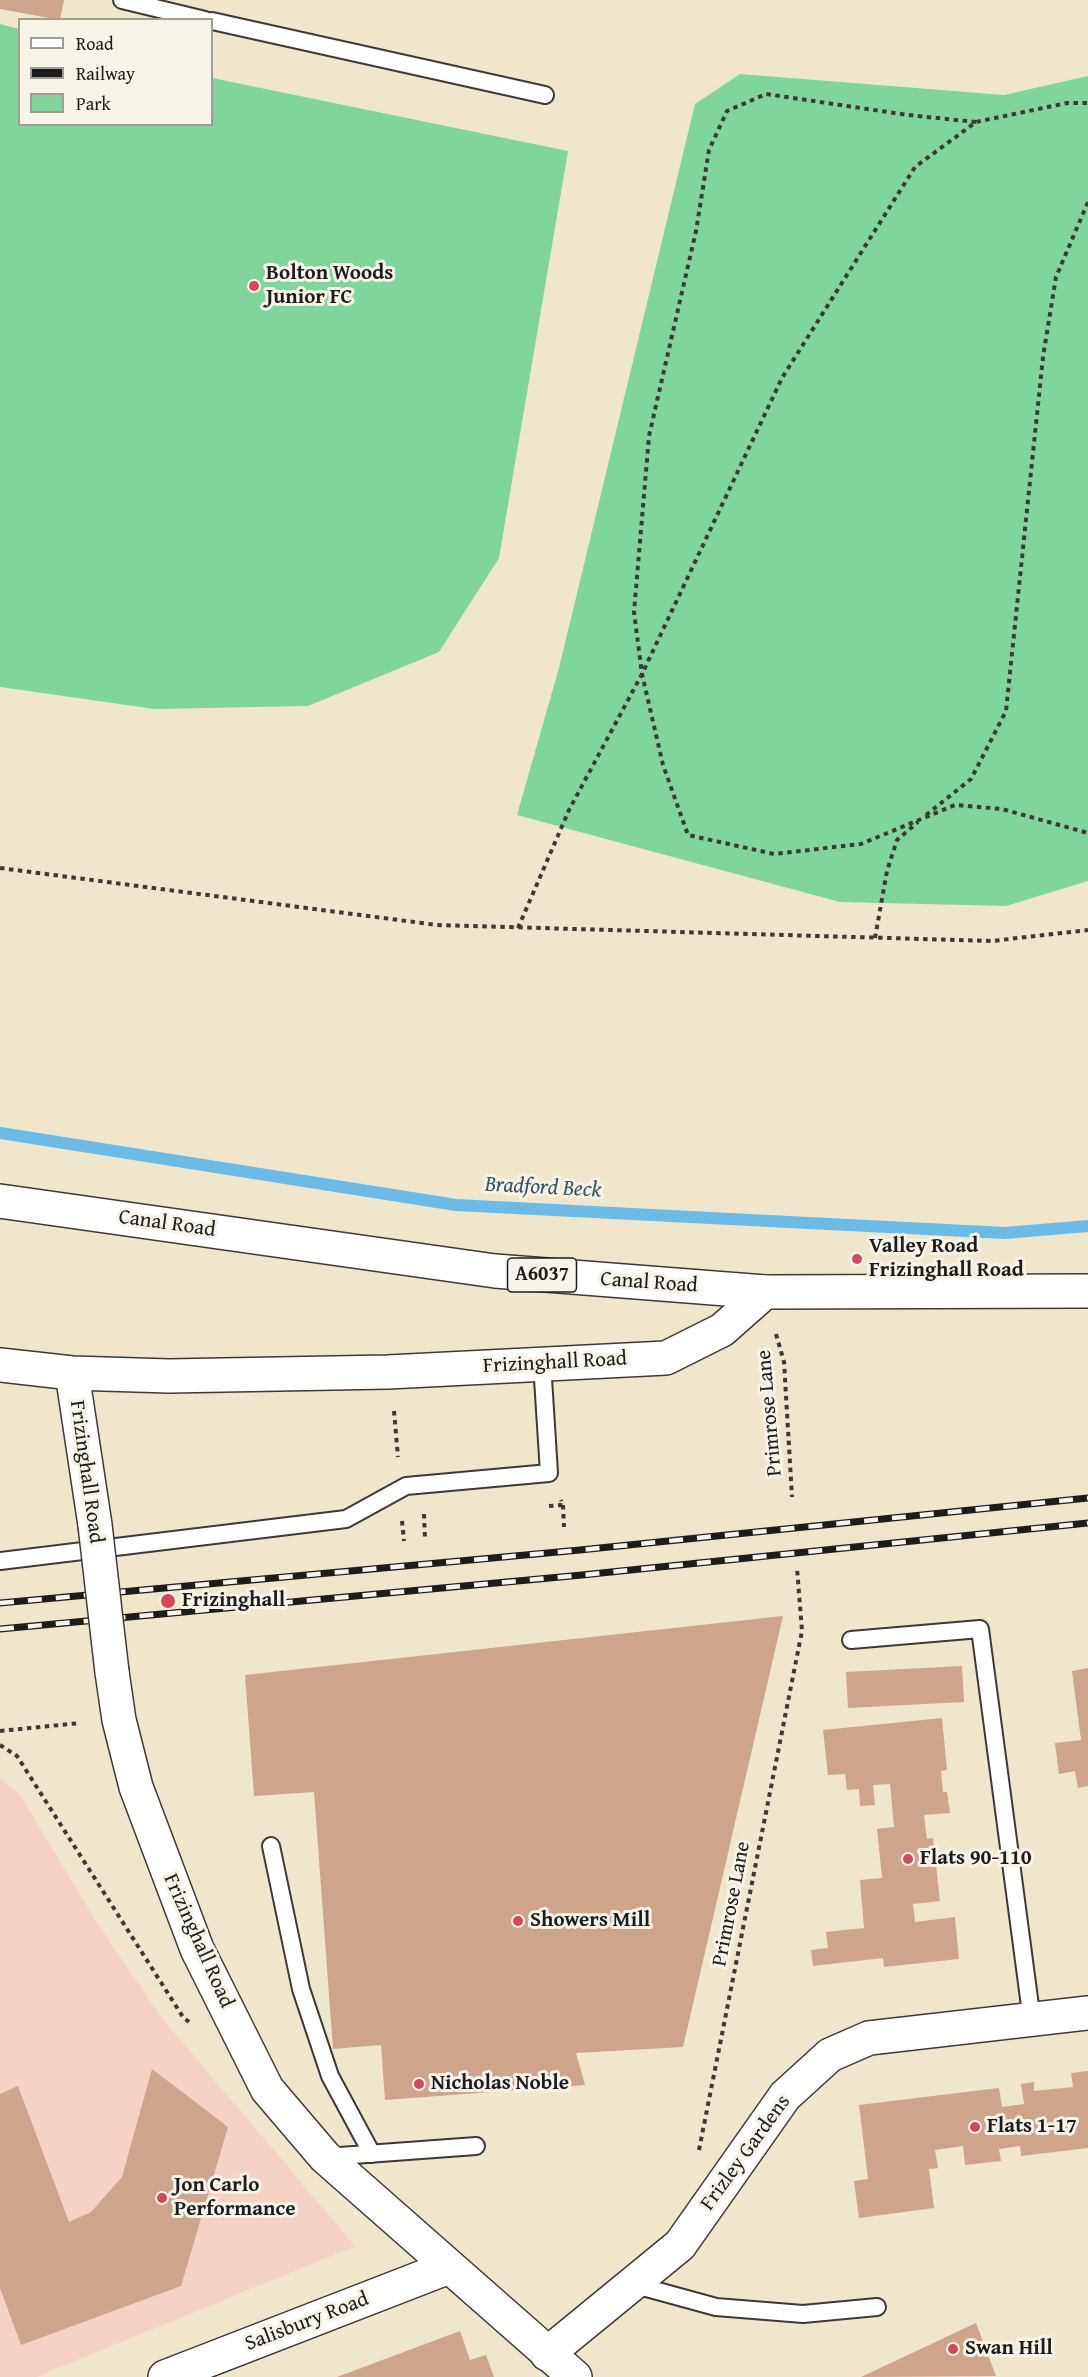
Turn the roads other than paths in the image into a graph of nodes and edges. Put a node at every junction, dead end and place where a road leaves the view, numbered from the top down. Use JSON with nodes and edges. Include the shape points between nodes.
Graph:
{"nodes":[{"id":1,"x":122,"y":0,"type":"edge"},
{"id":2,"x":197,"y":18,"type":"edge"},
{"id":3,"x":213,"y":21,"type":"edge"},
{"id":4,"x":545,"y":96,"type":"dead end"},
{"id":5,"x":0,"y":1201,"type":"edge"},
{"id":6,"x":1088,"y":1291,"type":"edge"},
{"id":7,"x":765,"y":1292,"type":"junction"},
{"id":8,"x":542,"y":1363,"type":"junction"},
{"id":9,"x":0,"y":1365,"type":"edge"},
{"id":10,"x":72,"y":1373,"type":"junction"},
{"id":11,"x":0,"y":1562,"type":"edge"},
{"id":12,"x":851,"y":1640,"type":"dead end"},
{"id":13,"x":271,"y":1846,"type":"dead end"},
{"id":14,"x":1088,"y":2013,"type":"edge"},
{"id":15,"x":1032,"y":2021,"type":"junction"},
{"id":16,"x":476,"y":2146,"type":"dead end"},
{"id":17,"x":372,"y":2154,"type":"junction"},
{"id":18,"x":325,"y":2157,"type":"junction"},
{"id":19,"x":449,"y":2267,"type":"junction"},
{"id":20,"x":632,"y":2284,"type":"junction"},
{"id":21,"x":877,"y":2307,"type":"dead end"},
{"id":22,"x":547,"y":2354,"type":"junction"},
{"id":23,"x":165,"y":2377,"type":"edge"},
{"id":24,"x":575,"y":2377,"type":"edge"}],
"edges":[{"from":1,"to":2,"type":"lane"},
{"from":3,"to":4,"type":"lane"},
{"from":5,"to":7,"type":"street","name":"Canal Road","number":"A6037","via":[[495,1271]]},
{"from":6,"to":7,"type":"street","name":"Canal Road","number":"A6037"},
{"from":7,"to":8,"type":"street","name":"Frizinghall Road","via":[[722,1330],[666,1358]]},
{"from":8,"to":10,"type":"street","name":"Frizinghall Road","via":[[388,1372],[169,1376]]},
{"from":8,"to":11,"type":"lane","via":[[549,1473],[406,1486],[346,1519]]},
{"from":9,"to":10,"type":"street","name":"Frizinghall Road"},
{"from":10,"to":18,"type":"street","name":"Frizinghall Road","bridge":true,"via":[[119,1720],[136,1787],[197,1949],[267,2089]]},
{"from":12,"to":15,"type":"lane","via":[[980,1629]]},
{"from":13,"to":17,"type":"lane","via":[[301,1989],[330,2076]]},
{"from":14,"to":15,"type":"street","name":"Frizley Gardens"},
{"from":15,"to":20,"type":"street","name":"Frizley Gardens","via":[[869,2038],[830,2055],[785,2096],[680,2245]]},
{"from":16,"to":17,"type":"lane"},
{"from":17,"to":18,"type":"lane"},
{"from":18,"to":19,"type":"street","name":"Frizinghall Road"},
{"from":19,"to":22,"type":"street","name":"Frizinghall Road"},
{"from":19,"to":23,"type":"street","name":"Salisbury Road"},
{"from":20,"to":21,"type":"lane","via":[[716,2307],[803,2314]]},
{"from":20,"to":22,"type":"street","name":"Frizley Gardens"},
{"from":22,"to":24,"type":"street","name":"Frizinghall Road"}]}
